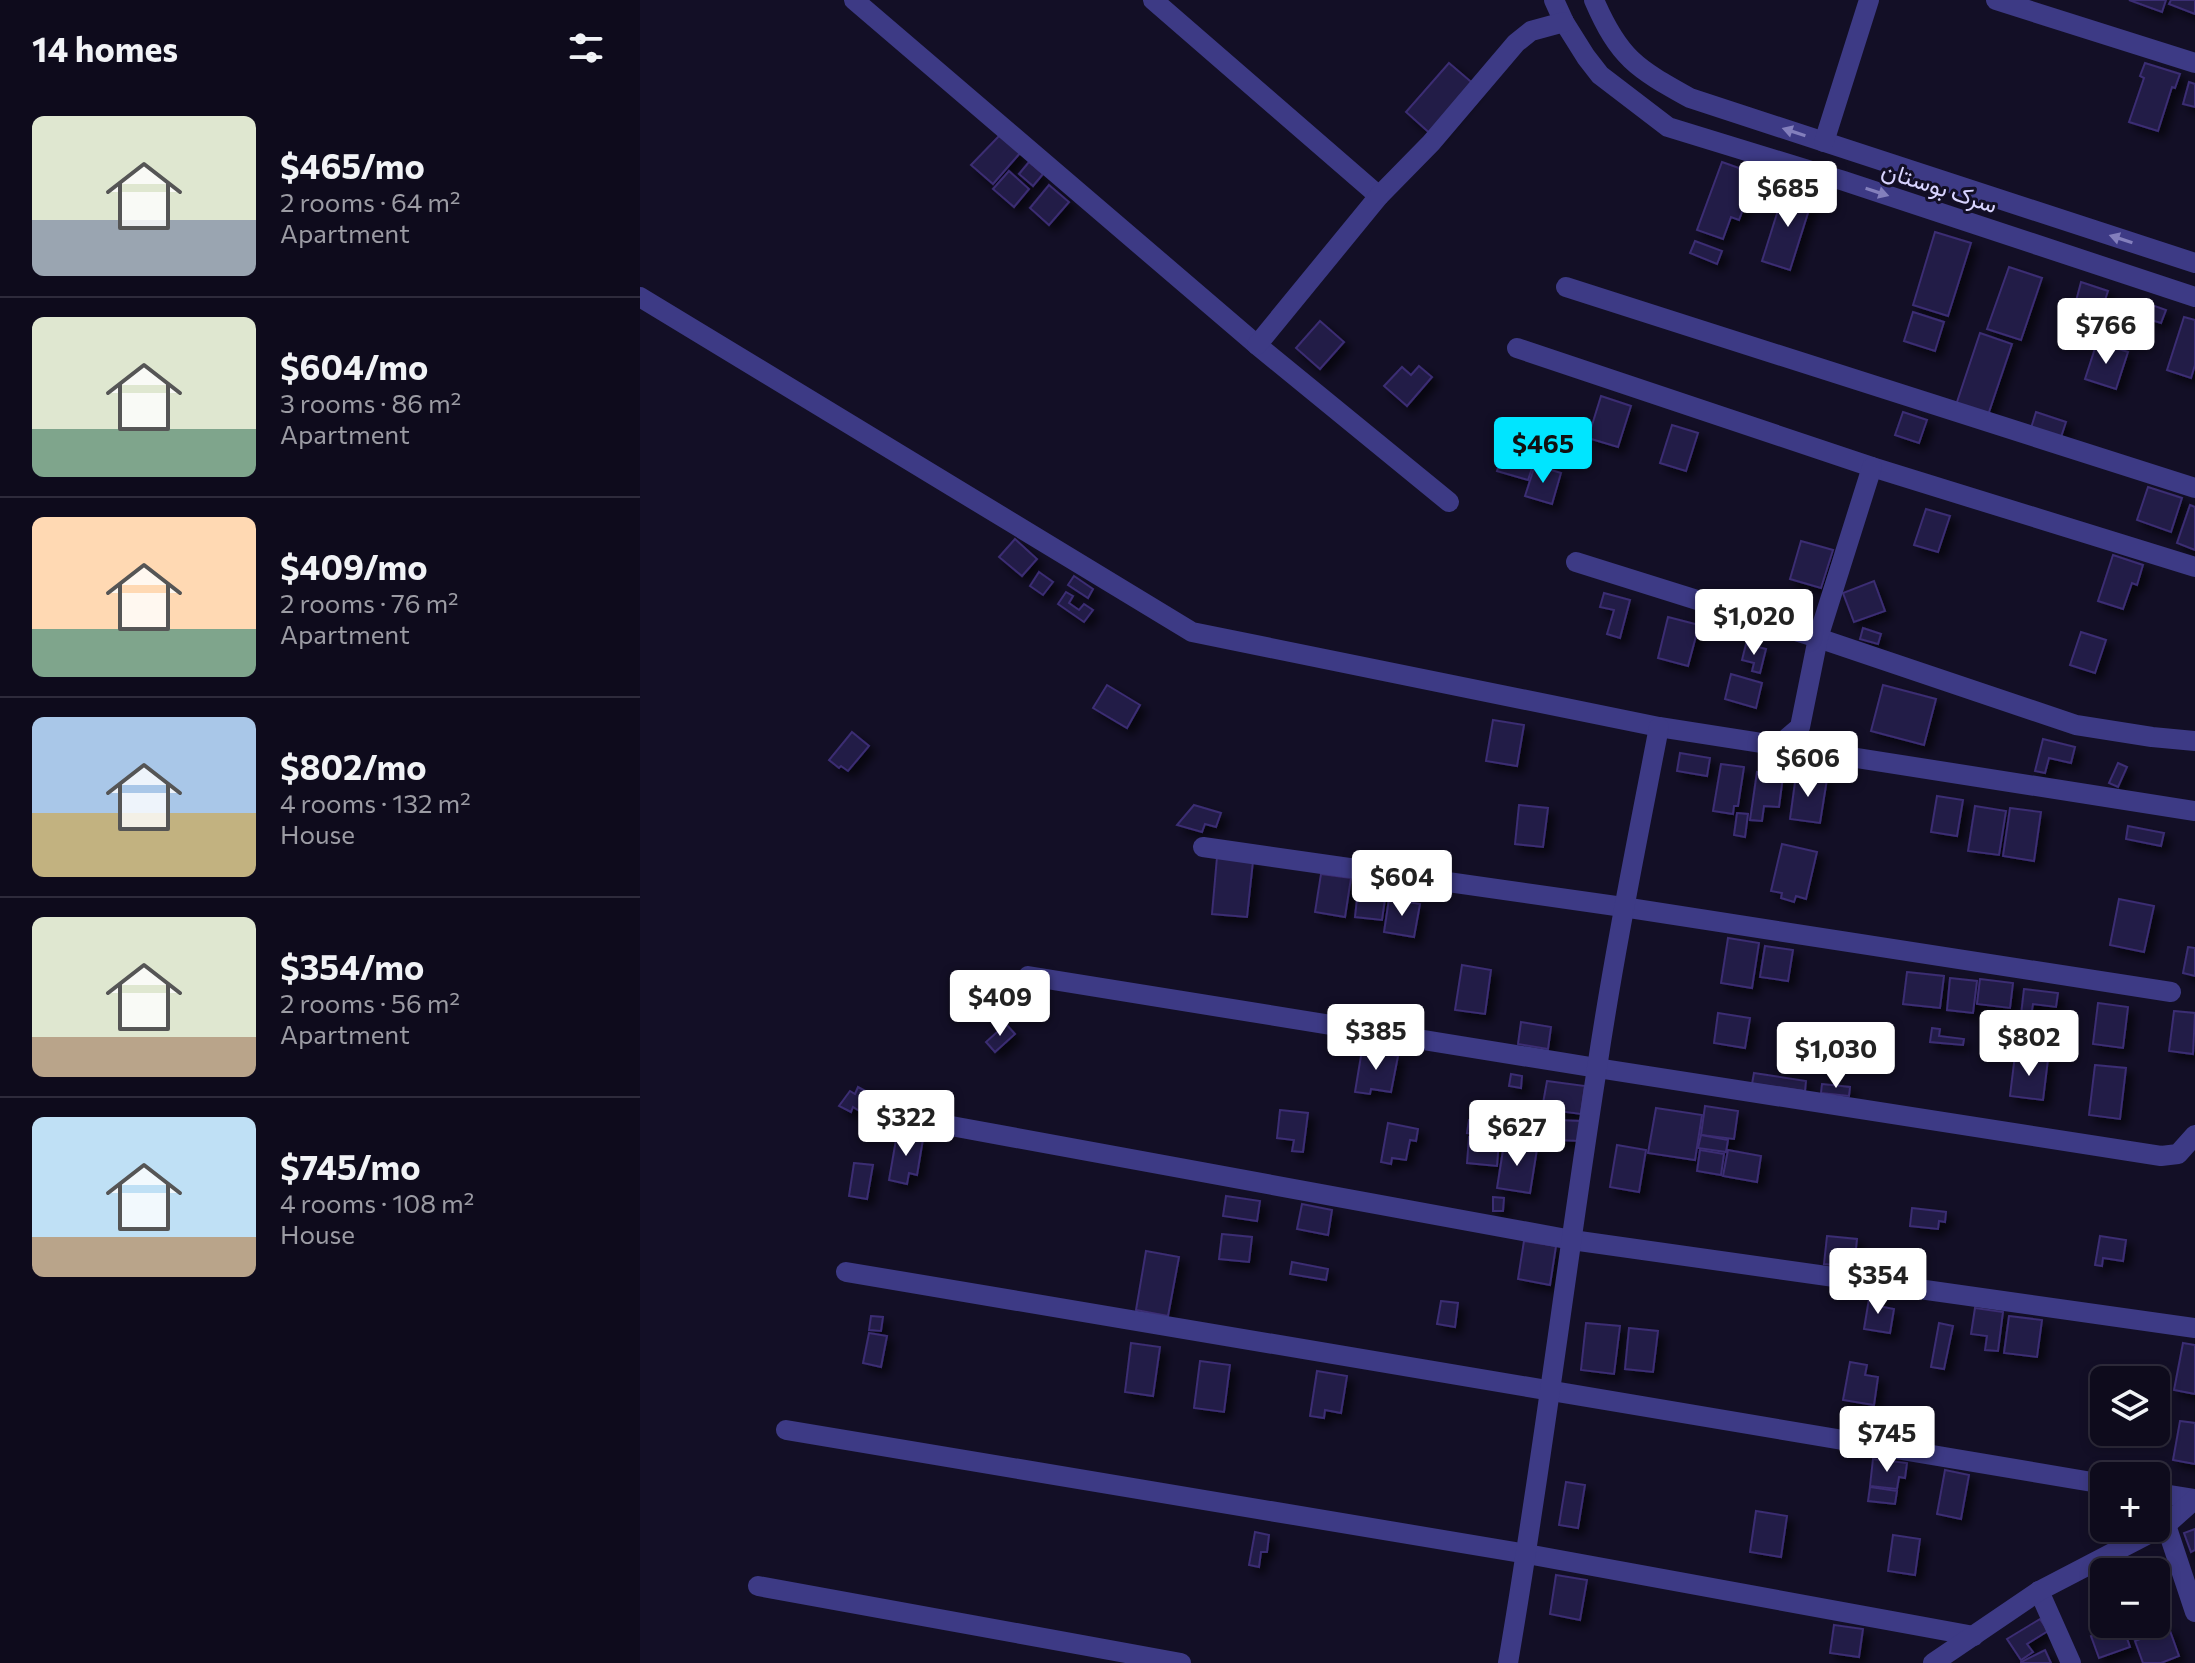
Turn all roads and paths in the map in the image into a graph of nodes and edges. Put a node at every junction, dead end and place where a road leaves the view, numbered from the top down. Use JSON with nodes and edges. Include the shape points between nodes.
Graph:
{"nodes":[{"id":1,"x":854,"y":0,"type":"edge"},
{"id":2,"x":1153,"y":0,"type":"edge"},
{"id":3,"x":1554,"y":0,"type":"edge"},
{"id":4,"x":1594,"y":0,"type":"edge"},
{"id":5,"x":1869,"y":0,"type":"edge"},
{"id":6,"x":1996,"y":0,"type":"edge"},
{"id":7,"x":1564,"y":22,"type":"junction"},
{"id":8,"x":2195,"y":63,"type":"edge"},
{"id":9,"x":1690,"y":98,"type":"junction"},
{"id":10,"x":1668,"y":127,"type":"junction"},
{"id":11,"x":1824,"y":142,"type":"junction"},
{"id":12,"x":1379,"y":196,"type":"junction"},
{"id":13,"x":2195,"y":263,"type":"edge"},
{"id":14,"x":1566,"y":287,"type":"dead end"},
{"id":15,"x":640,"y":297,"type":"edge"},
{"id":16,"x":2195,"y":297,"type":"edge"},
{"id":17,"x":1257,"y":345,"type":"junction"},
{"id":18,"x":1517,"y":348,"type":"dead end"},
{"id":19,"x":1872,"y":467,"type":"junction"},
{"id":20,"x":2195,"y":488,"type":"edge"},
{"id":21,"x":1449,"y":502,"type":"dead end"},
{"id":22,"x":1576,"y":562,"type":"dead end"},
{"id":23,"x":2195,"y":567,"type":"edge"},
{"id":24,"x":1818,"y":638,"type":"junction"},
{"id":25,"x":1659,"y":727,"type":"junction"},
{"id":26,"x":2195,"y":741,"type":"edge"},
{"id":27,"x":1779,"y":745,"type":"junction"},
{"id":28,"x":2195,"y":811,"type":"edge"},
{"id":29,"x":1203,"y":847,"type":"dead end"},
{"id":30,"x":1623,"y":907,"type":"junction"},
{"id":31,"x":1028,"y":976,"type":"dead end"},
{"id":32,"x":2171,"y":992,"type":"dead end"},
{"id":33,"x":1597,"y":1068,"type":"junction"},
{"id":34,"x":913,"y":1119,"type":"dead end"},
{"id":35,"x":2195,"y":1135,"type":"edge"},
{"id":36,"x":1572,"y":1240,"type":"junction"},
{"id":37,"x":846,"y":1272,"type":"dead end"},
{"id":38,"x":2195,"y":1328,"type":"edge"},
{"id":39,"x":1549,"y":1391,"type":"junction"},
{"id":40,"x":786,"y":1430,"type":"dead end"},
{"id":41,"x":2090,"y":1482,"type":"edge"},
{"id":42,"x":2170,"y":1495,"type":"edge"},
{"id":43,"x":2195,"y":1499,"type":"edge"},
{"id":44,"x":2170,"y":1521,"type":"edge"},
{"id":45,"x":2170,"y":1537,"type":"edge"},
{"id":46,"x":2133,"y":1542,"type":"edge"},
{"id":47,"x":1527,"y":1554,"type":"junction"},
{"id":48,"x":758,"y":1586,"type":"dead end"},
{"id":49,"x":2039,"y":1591,"type":"junction"},
{"id":50,"x":2195,"y":1612,"type":"edge"},
{"id":51,"x":1974,"y":1636,"type":"junction"},
{"id":52,"x":1181,"y":1663,"type":"edge"},
{"id":53,"x":1508,"y":1663,"type":"edge"},
{"id":54,"x":1933,"y":1663,"type":"edge"},
{"id":55,"x":2071,"y":1663,"type":"edge"}],
"edges":[{"from":1,"to":17,"type":"street"},
{"from":2,"to":12,"type":"street"},
{"from":3,"to":7,"type":"street"},
{"from":4,"to":9,"type":"street","name":"سرک بوستان","via":[[1615,43],[1633,63]]},
{"from":5,"to":11,"type":"street"},
{"from":6,"to":8,"type":"street"},
{"from":7,"to":10,"type":"street","via":[[1600,75]]},
{"from":7,"to":12,"type":"street","via":[[1531,31],[1516,43]]},
{"from":9,"to":10,"type":"street"},
{"from":11,"to":9,"type":"street","name":"سرک بوستان","one_way":true},
{"from":10,"to":16,"type":"street","name":"سرک بوستان","one_way":true},
{"from":13,"to":11,"type":"street","name":"سرک بوستان","one_way":true},
{"from":12,"to":17,"type":"street"},
{"from":14,"to":20,"type":"street"},
{"from":15,"to":25,"type":"street","via":[[1192,632]]},
{"from":17,"to":21,"type":"street"},
{"from":18,"to":19,"type":"street"},
{"from":19,"to":23,"type":"street"},
{"from":19,"to":24,"type":"street"},
{"from":22,"to":24,"type":"street"},
{"from":24,"to":26,"type":"street","via":[[2076,725]]},
{"from":24,"to":27,"type":"street","via":[[1800,727]]},
{"from":25,"to":27,"type":"street"},
{"from":25,"to":30,"type":"street"},
{"from":27,"to":28,"type":"street"},
{"from":29,"to":30,"type":"street"},
{"from":30,"to":32,"type":"street"},
{"from":30,"to":33,"type":"street"},
{"from":31,"to":33,"type":"street"},
{"from":33,"to":35,"type":"street","via":[[2161,1156],[2178,1154]]},
{"from":33,"to":36,"type":"street"},
{"from":34,"to":36,"type":"street"},
{"from":36,"to":38,"type":"street"},
{"from":36,"to":39,"type":"street"},
{"from":37,"to":39,"type":"street"},
{"from":39,"to":41,"type":"street"},
{"from":39,"to":47,"type":"street"},
{"from":40,"to":47,"type":"street"},
{"from":42,"to":43,"type":"street"},
{"from":43,"to":44,"type":"street"},
{"from":45,"to":50,"type":"street"},
{"from":46,"to":49,"type":"street"},
{"from":47,"to":51,"type":"street"},
{"from":47,"to":53,"type":"street"},
{"from":48,"to":52,"type":"street"},
{"from":49,"to":51,"type":"street"},
{"from":49,"to":55,"type":"street"},
{"from":51,"to":54,"type":"street"}]}
